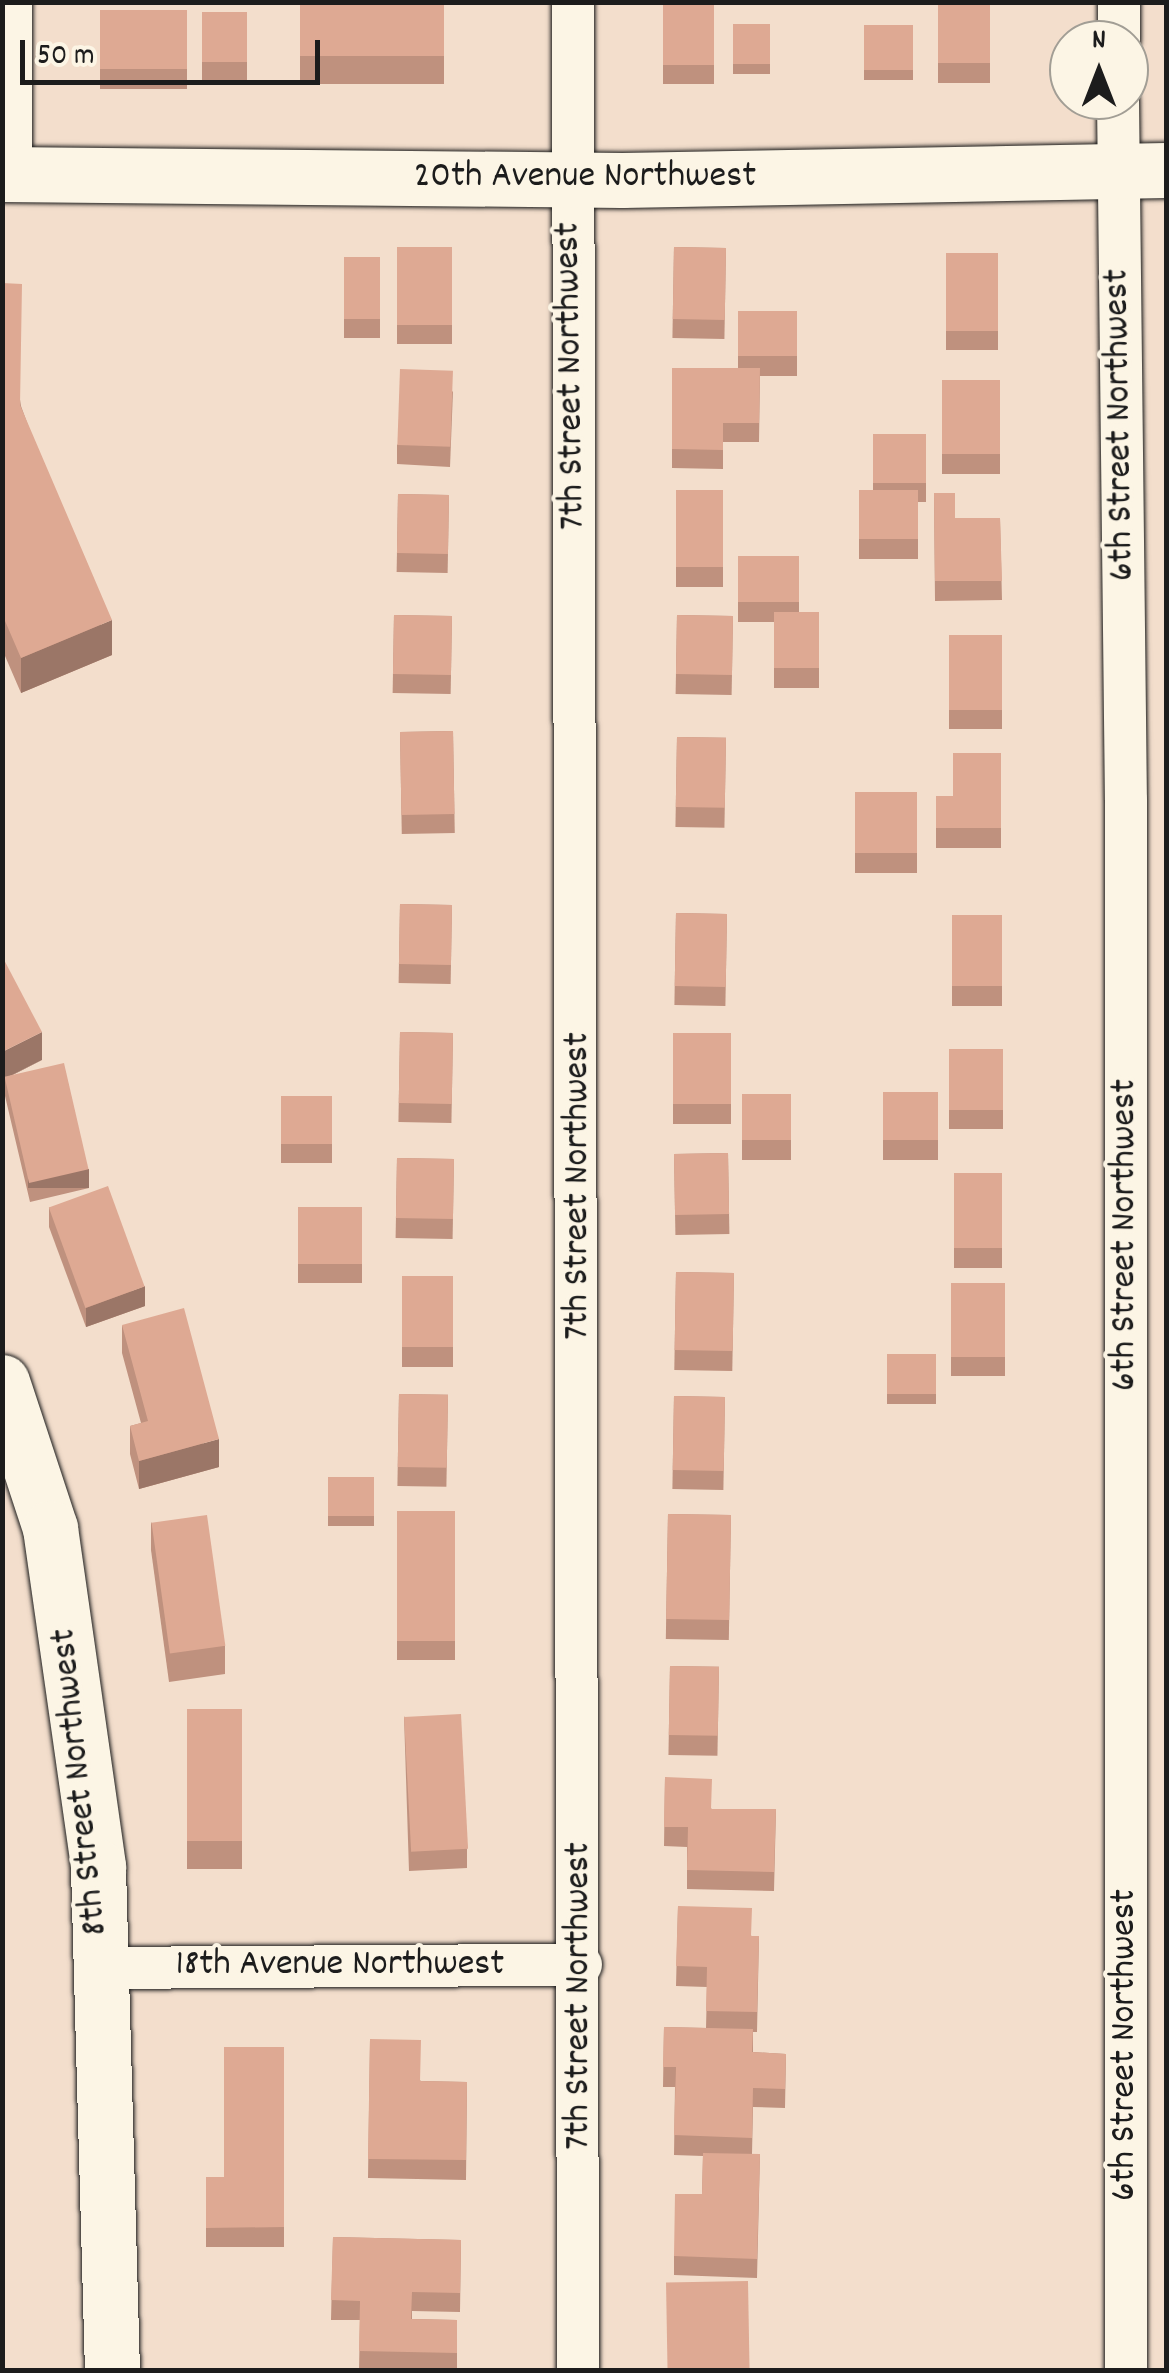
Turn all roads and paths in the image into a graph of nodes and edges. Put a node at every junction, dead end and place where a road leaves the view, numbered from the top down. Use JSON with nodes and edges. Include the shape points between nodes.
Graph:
{"nodes":[{"id":1,"x":11,"y":2,"type":"edge"},
{"id":2,"x":573,"y":2,"type":"edge"},
{"id":3,"x":1125,"y":120,"type":"edge"},
{"id":4,"x":1142,"y":170,"type":"edge"},
{"id":5,"x":7,"y":174,"type":"edge"},
{"id":6,"x":568,"y":178,"type":"junction"},
{"id":7,"x":2,"y":1382,"type":"edge"},
{"id":8,"x":581,"y":1965,"type":"junction"},
{"id":9,"x":100,"y":1968,"type":"junction"},
{"id":10,"x":112,"y":2370,"type":"edge"},
{"id":11,"x":578,"y":2370,"type":"edge"},
{"id":12,"x":1126,"y":2370,"type":"edge"}],
"edges":[{"from":1,"to":5,"type":"street"},
{"from":2,"to":6,"type":"street","name":"7th Street Northwest"},
{"from":3,"to":4,"type":"street","name":"6th Street Northwest"},
{"from":4,"to":6,"type":"street","name":"20th Avenue Northwest"},
{"from":4,"to":12,"type":"street","name":"6th Street Northwest","via":[[1126,800]]},
{"from":5,"to":6,"type":"street","name":"20th Avenue Northwest"},
{"from":6,"to":8,"type":"street","name":"7th Street Northwest","via":[[579,863]]},
{"from":7,"to":9,"type":"street","name":"8th Street Northwest","via":[[50,1528],[98,1867]]},
{"from":8,"to":9,"type":"street","name":"18th Avenue Northwest"},
{"from":8,"to":11,"type":"street","name":"7th Street Northwest"},
{"from":9,"to":10,"type":"street","name":"8th Street Northwest"}]}
